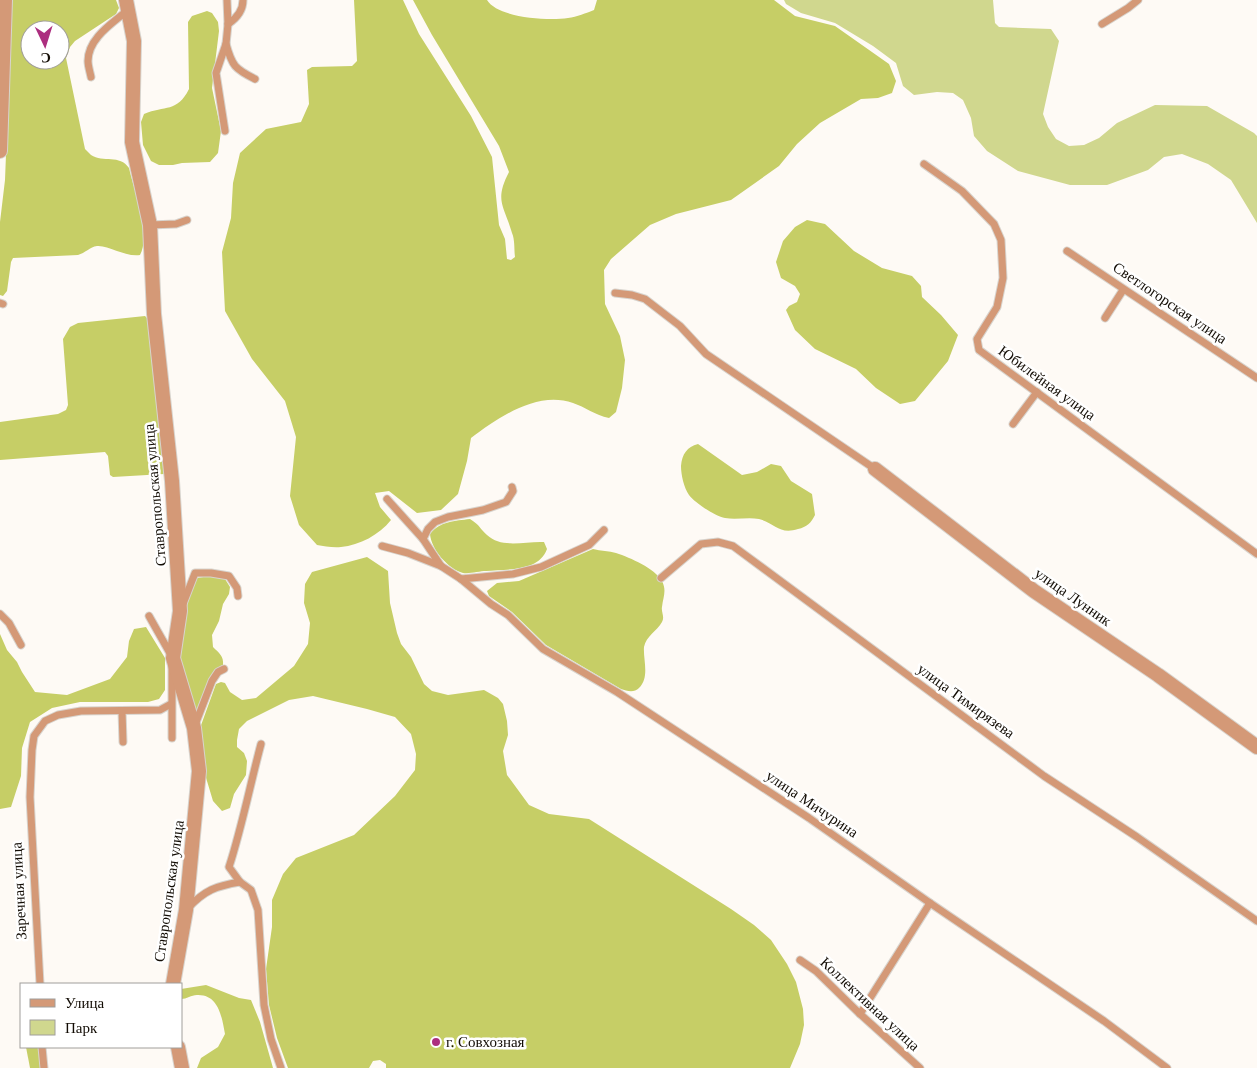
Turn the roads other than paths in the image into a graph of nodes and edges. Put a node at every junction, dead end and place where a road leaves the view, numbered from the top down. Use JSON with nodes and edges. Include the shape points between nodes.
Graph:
{"nodes":[{"id":1,"x":5,"y":0,"type":"edge"},
{"id":2,"x":227,"y":0,"type":"edge"},
{"id":3,"x":243,"y":0,"type":"edge"},
{"id":4,"x":1138,"y":0,"type":"edge"},
{"id":5,"x":127,"y":5,"type":"edge"},
{"id":6,"x":228,"y":24,"type":"junction"},
{"id":7,"x":1102,"y":24,"type":"dead end"},
{"id":8,"x":226,"y":44,"type":"junction"},
{"id":9,"x":91,"y":77,"type":"dead end"},
{"id":10,"x":255,"y":79,"type":"dead end"},
{"id":11,"x":1,"y":104,"type":"edge"},
{"id":12,"x":225,"y":131,"type":"dead end"},
{"id":13,"x":0,"y":151,"type":"edge"},
{"id":14,"x":924,"y":164,"type":"dead end"},
{"id":15,"x":187,"y":220,"type":"dead end"},
{"id":16,"x":150,"y":224,"type":"junction"},
{"id":17,"x":1067,"y":251,"type":"dead end"},
{"id":18,"x":1123,"y":290,"type":"junction"},
{"id":19,"x":615,"y":293,"type":"dead end"},
{"id":20,"x":1105,"y":318,"type":"dead end"},
{"id":21,"x":1257,"y":378,"type":"edge"},
{"id":22,"x":1037,"y":392,"type":"junction"},
{"id":23,"x":1014,"y":424,"type":"dead end"},
{"id":24,"x":875,"y":470,"type":"joint"},
{"id":25,"x":512,"y":486,"type":"dead end"},
{"id":26,"x":387,"y":499,"type":"dead end"},
{"id":27,"x":604,"y":530,"type":"dead end"},
{"id":28,"x":423,"y":539,"type":"junction"},
{"id":29,"x":382,"y":546,"type":"dead end"},
{"id":30,"x":1257,"y":554,"type":"edge"},
{"id":31,"x":442,"y":566,"type":"junction"},
{"id":32,"x":661,"y":578,"type":"dead end"},
{"id":33,"x":461,"y":579,"type":"junction"},
{"id":34,"x":238,"y":596,"type":"dead end"},
{"id":35,"x":180,"y":611,"type":"junction"},
{"id":36,"x":0,"y":614,"type":"edge"},
{"id":37,"x":149,"y":616,"type":"dead end"},
{"id":38,"x":21,"y":645,"type":"dead end"},
{"id":39,"x":173,"y":658,"type":"junction"},
{"id":40,"x":224,"y":669,"type":"dead end"},
{"id":41,"x":171,"y":704,"type":"junction"},
{"id":42,"x":122,"y":711,"type":"junction"},
{"id":43,"x":194,"y":728,"type":"junction"},
{"id":44,"x":172,"y":738,"type":"dead end"},
{"id":45,"x":124,"y":742,"type":"dead end"},
{"id":46,"x":261,"y":744,"type":"dead end"},
{"id":47,"x":1257,"y":747,"type":"edge"},
{"id":48,"x":240,"y":882,"type":"junction"},
{"id":49,"x":930,"y":903,"type":"junction"},
{"id":50,"x":186,"y":910,"type":"junction"},
{"id":51,"x":1257,"y":921,"type":"edge"},
{"id":52,"x":800,"y":960,"type":"dead end"},
{"id":53,"x":40,"y":983,"type":"edge"},
{"id":54,"x":173,"y":983,"type":"edge"},
{"id":55,"x":860,"y":1014,"type":"junction"},
{"id":56,"x":42,"y":1048,"type":"edge"},
{"id":57,"x":178,"y":1048,"type":"edge"},
{"id":58,"x":177,"y":1067,"type":"edge"},
{"id":59,"x":44,"y":1068,"type":"edge"},
{"id":60,"x":281,"y":1068,"type":"edge"},
{"id":61,"x":920,"y":1068,"type":"edge"},
{"id":62,"x":1167,"y":1068,"type":"edge"}],
"edges":[{"from":1,"to":11,"type":"street"},
{"from":2,"to":6,"type":"lane"},
{"from":3,"to":6,"type":"lane","via":[[237,18]]},
{"from":4,"to":7,"type":"lane"},
{"from":5,"to":9,"type":"lane","via":[[91,47],[88,60]]},
{"from":5,"to":16,"type":"street","name":"Ставропольская улица","via":[[134,42],[132,142]]},
{"from":6,"to":8,"type":"lane"},
{"from":8,"to":10,"type":"lane","via":[[231,62],[238,71]]},
{"from":8,"to":12,"type":"lane","via":[[216,73]]},
{"from":11,"to":13,"type":"street"},
{"from":14,"to":22,"type":"lane","name":"Юбилейная улица","via":[[962,191],[994,224],[1001,240],[1003,278],[997,307],[977,339],[978,350]]},
{"from":15,"to":16,"type":"lane","via":[[176,224]]},
{"from":16,"to":35,"type":"street","name":"Ставропольская улица","via":[[154,314],[172,481]]},
{"from":17,"to":18,"type":"lane","name":"Светлогорская улица"},
{"from":18,"to":20,"type":"lane"},
{"from":18,"to":21,"type":"lane","name":"Светлогорская улица"},
{"from":19,"to":24,"type":"lane","via":[[645,299],[680,326],[706,354]]},
{"from":22,"to":23,"type":"lane"},
{"from":22,"to":30,"type":"lane","name":"Юбилейная улица"},
{"from":24,"to":47,"type":"street","name":"улица Лунник","via":[[1034,591]]},
{"from":25,"to":28,"type":"lane","via":[[513,491],[506,502],[435,522]]},
{"from":26,"to":28,"type":"lane"},
{"from":27,"to":33,"type":"lane","via":[[589,545],[541,567],[513,574]]},
{"from":28,"to":31,"type":"lane"},
{"from":29,"to":31,"type":"lane"},
{"from":31,"to":33,"type":"lane","name":"улица Мичурина"},
{"from":32,"to":51,"type":"lane","name":"улица Тимирязева","via":[[701,544],[718,542],[732,546],[1044,776],[1131,832]]},
{"from":33,"to":49,"type":"lane","name":"улица Мичурина","via":[[508,615],[543,649],[721,759]]},
{"from":34,"to":35,"type":"lane","via":[[229,576],[195,573]]},
{"from":35,"to":39,"type":"street","name":"Ставропольская улица"},
{"from":36,"to":38,"type":"lane"},
{"from":37,"to":39,"type":"lane"},
{"from":39,"to":41,"type":"lane","via":[[170,668]]},
{"from":39,"to":43,"type":"street","name":"Ставропольская улица"},
{"from":40,"to":43,"type":"lane","via":[[212,681]]},
{"from":41,"to":42,"type":"lane","name":"Заречная улица","via":[[160,710]]},
{"from":41,"to":44,"type":"lane"},
{"from":42,"to":45,"type":"lane"},
{"from":42,"to":53,"type":"lane","name":"Заречная улица","via":[[80,711],[58,715],[45,721],[34,736],[30,797]]},
{"from":43,"to":50,"type":"street","name":"Ставропольская улица","via":[[199,771]]},
{"from":46,"to":48,"type":"lane","via":[[230,867]]},
{"from":48,"to":50,"type":"lane","via":[[200,895]]},
{"from":48,"to":60,"type":"lane","via":[[251,890],[258,910],[264,1005]]},
{"from":49,"to":55,"type":"lane"},
{"from":49,"to":62,"type":"lane","name":"улица Мичурина","via":[[1104,1021]]},
{"from":50,"to":54,"type":"street","name":"Ставропольская улица"},
{"from":52,"to":55,"type":"lane","name":"Коллективная улица","via":[[816,971]]},
{"from":55,"to":61,"type":"lane","name":"Коллективная улица"},
{"from":56,"to":59,"type":"lane"},
{"from":57,"to":58,"type":"street"}]}
